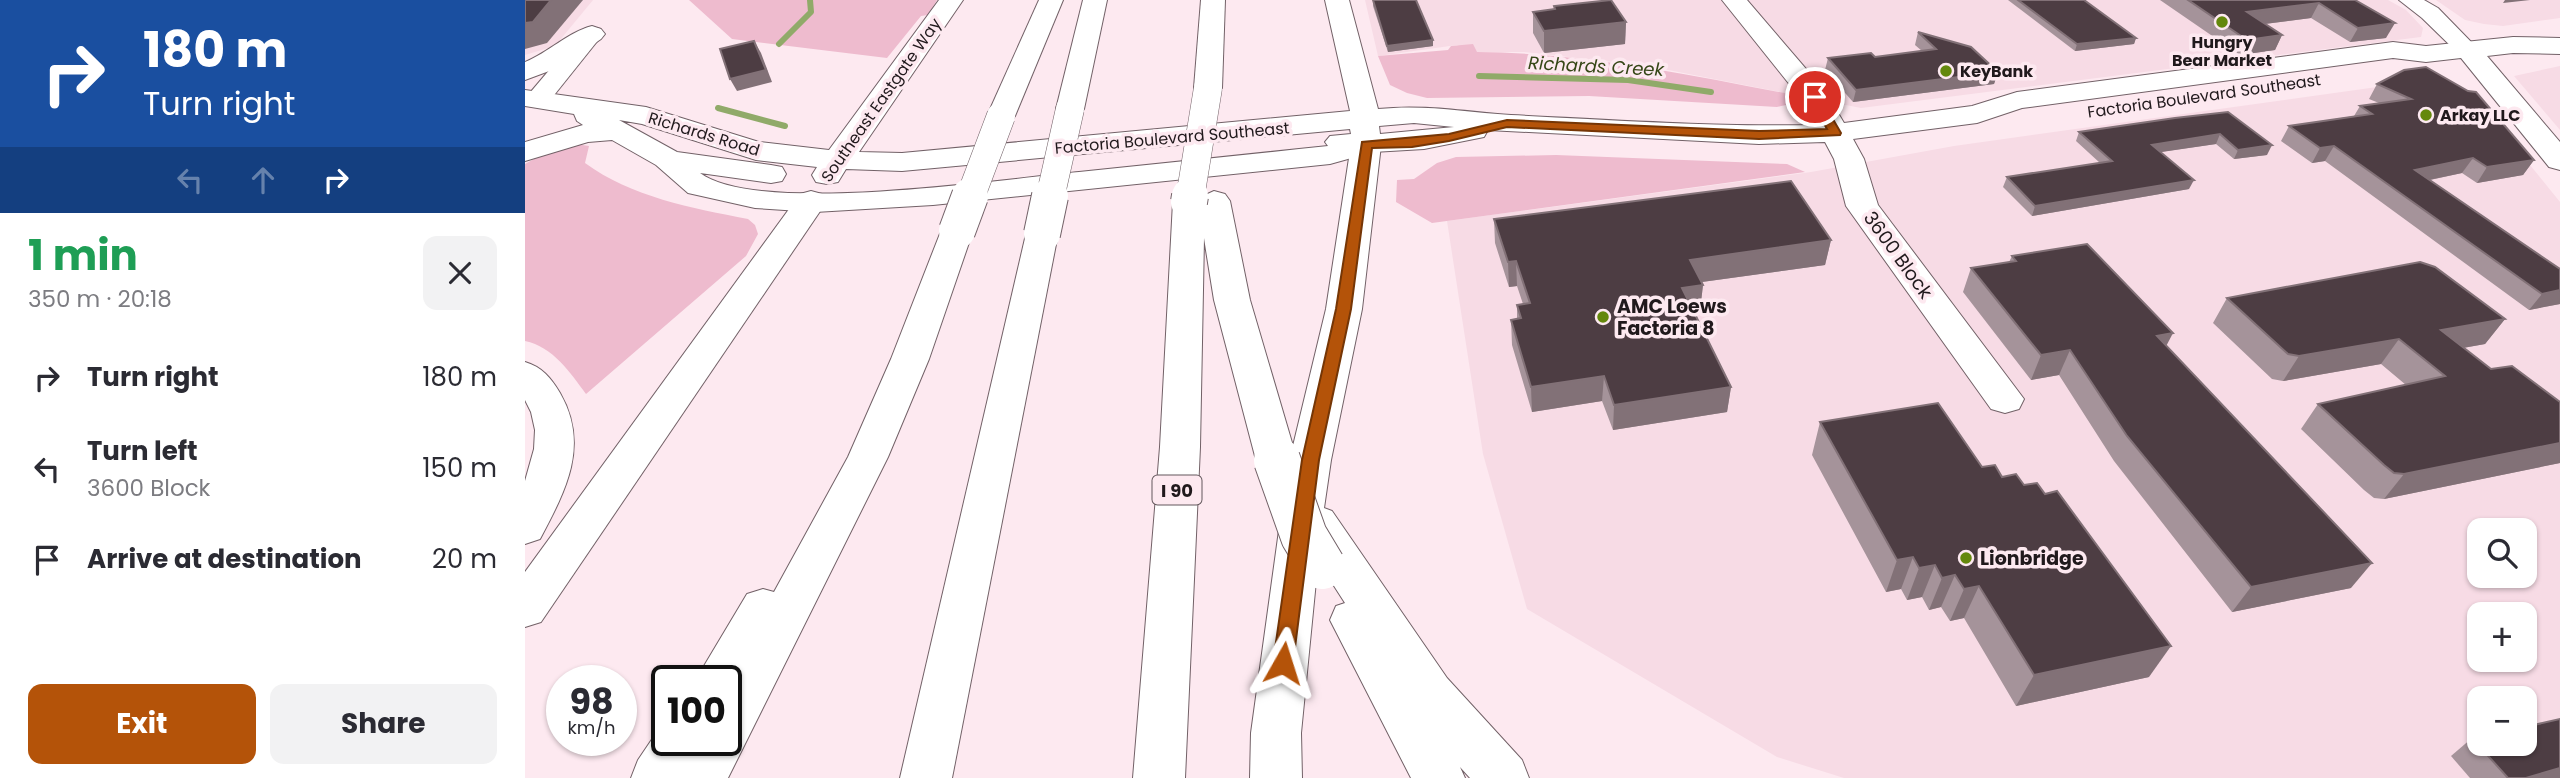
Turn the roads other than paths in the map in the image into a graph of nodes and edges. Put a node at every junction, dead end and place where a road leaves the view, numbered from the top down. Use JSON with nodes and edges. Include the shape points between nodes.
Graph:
{"nodes":[{"id":1,"x":951,"y":0,"type":"edge"},
{"id":2,"x":1051,"y":0,"type":"edge"},
{"id":3,"x":1095,"y":0,"type":"edge"},
{"id":4,"x":1213,"y":0,"type":"edge"},
{"id":5,"x":1337,"y":0,"type":"edge"},
{"id":6,"x":1734,"y":0,"type":"edge"},
{"id":7,"x":2410,"y":0,"type":"edge"},
{"id":8,"x":2560,"y":29,"type":"edge"},
{"id":9,"x":592,"y":34,"type":"joint"},
{"id":10,"x":2513,"y":45,"type":"junction"},
{"id":11,"x":2560,"y":46,"type":"edge"},
{"id":12,"x":2468,"y":50,"type":"junction"},
{"id":13,"x":525,"y":72,"type":"edge"},
{"id":14,"x":894,"y":82,"type":"junction"},
{"id":15,"x":529,"y":104,"type":"edge"},
{"id":16,"x":570,"y":106,"type":"junction"},
{"id":17,"x":617,"y":131,"type":"junction"},
{"id":18,"x":1366,"y":132,"type":"junction"},
{"id":19,"x":1835,"y":133,"type":"junction"},
{"id":20,"x":725,"y":140,"type":"junction"},
{"id":21,"x":525,"y":152,"type":"edge"},
{"id":22,"x":2560,"y":161,"type":"edge"},
{"id":23,"x":824,"y":181,"type":"junction"},
{"id":24,"x":1201,"y":201,"type":"junction"},
{"id":25,"x":909,"y":359,"type":"junction"},
{"id":26,"x":525,"y":375,"type":"edge"},
{"id":27,"x":2005,"y":399,"type":"dead end"},
{"id":28,"x":525,"y":527,"type":"edge"},
{"id":29,"x":1331,"y":562,"type":"junction"},
{"id":30,"x":525,"y":608,"type":"edge"},
{"id":31,"x":729,"y":665,"type":"edge"},
{"id":32,"x":742,"y":699,"type":"edge"},
{"id":33,"x":671,"y":756,"type":"edge"},
{"id":34,"x":713,"y":756,"type":"edge"},
{"id":35,"x":657,"y":778,"type":"edge"},
{"id":36,"x":701,"y":778,"type":"edge"},
{"id":37,"x":926,"y":778,"type":"edge"},
{"id":38,"x":1159,"y":778,"type":"edge"},
{"id":39,"x":1276,"y":778,"type":"edge"},
{"id":40,"x":1439,"y":778,"type":"edge"},
{"id":41,"x":1503,"y":778,"type":"edge"}],
"edges":[{"from":1,"to":14,"type":"main road","name":"Southeast Eastgate Way"},
{"from":2,"to":25,"type":"main road","bridge":true,"via":[[1001,116]]},
{"from":3,"to":37,"type":"main road","bridge":true},
{"from":4,"to":24,"type":"main road","number":"I 90","bridge":true},
{"from":5,"to":18,"type":"main road","via":[[1363,100]]},
{"from":6,"to":19,"type":"main road","name":"3600 Block","via":[[1815,97]]},
{"from":7,"to":12,"type":"street"},
{"from":8,"to":10,"type":"main road","name":"Factoria Boulevard Southeast","via":[[2518,34]]},
{"from":9,"to":13,"type":"main road"},
{"from":9,"to":15,"type":"street"},
{"from":10,"to":11,"type":"main road","name":"Factoria Boulevard Southeast"},
{"from":10,"to":12,"type":"main road","name":"Factoria Boulevard Southeast"},
{"from":12,"to":19,"type":"main road","name":"Factoria Boulevard Southeast","via":[[2426,54],[2416,65],[2039,119],[1977,114]]},
{"from":12,"to":22,"type":"main road"},
{"from":14,"to":20,"type":"main road","via":[[841,121],[807,136],[776,142]]},
{"from":14,"to":23,"type":"main road","name":"Southeast Eastgate Way"},
{"from":15,"to":16,"type":"main road","name":"Richards Road"},
{"from":16,"to":17,"type":"main road","name":"Richards Road"},
{"from":16,"to":20,"type":"main road","name":"Richards Road","via":[[646,116]]},
{"from":17,"to":21,"type":"main road","via":[[575,136]]},
{"from":17,"to":23,"type":"main road","name":"Richards Road","via":[[669,160],[696,186],[772,200]]},
{"from":18,"to":19,"type":"main road","name":"Factoria Boulevard Southeast","via":[[1412,143],[1507,123],[1759,135]]},
{"from":18,"to":23,"type":"main road","name":"Factoria Boulevard Southeast","via":[[902,162]]},
{"from":18,"to":23,"type":"main road","name":"Factoria Boulevard Southeast","via":[[1330,155],[933,196]]},
{"from":18,"to":39,"type":"main road","via":[[1344,309],[1310,460],[1298,538],[1276,733]]},
{"from":19,"to":27,"type":"main road","name":"3600 Block","via":[[1849,159],[1862,206]]},
{"from":20,"to":23,"type":"main road","name":"Richards Road"},
{"from":23,"to":30,"type":"main road","name":"Southeast Eastgate Way"},
{"from":24,"to":29,"type":"main road","bridge":true,"via":[[1304,536]]},
{"from":24,"to":38,"type":"main road","number":"I 90"},
{"from":25,"to":31,"type":"main road"},
{"from":25,"to":32,"type":"main road","via":[[868,457]]},
{"from":26,"to":28,"type":"main road","via":[[543,392],[556,422],[555,457]]},
{"from":29,"to":40,"type":"main road"},
{"from":29,"to":41,"type":"main road","via":[[1430,694]]},
{"from":33,"to":35,"type":"main road"},
{"from":34,"to":36,"type":"main road"}]}
